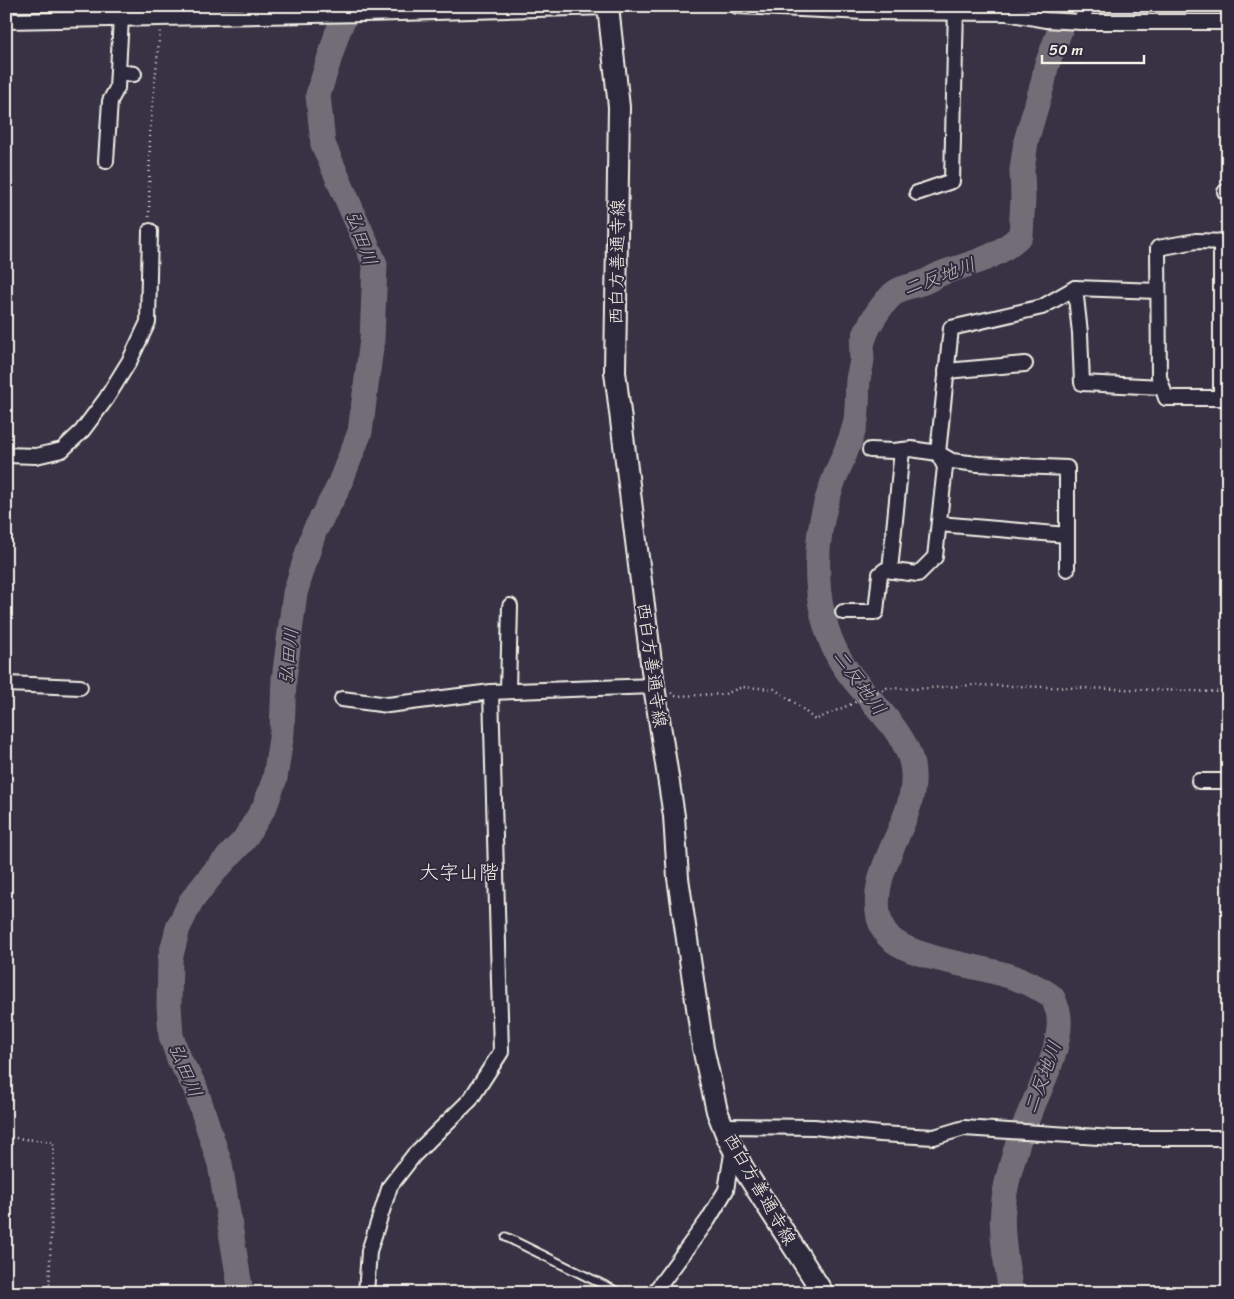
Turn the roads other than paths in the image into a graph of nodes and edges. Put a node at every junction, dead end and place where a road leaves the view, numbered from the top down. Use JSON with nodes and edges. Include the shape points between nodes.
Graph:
{"nodes":[{"id":1,"x":737,"y":6,"type":"edge"},
{"id":2,"x":1087,"y":6,"type":"edge"},
{"id":3,"x":608,"y":7,"type":"edge"},
{"id":4,"x":956,"y":9,"type":"edge"},
{"id":5,"x":329,"y":11,"type":"edge"},
{"id":6,"x":120,"y":18,"type":"junction"},
{"id":7,"x":6,"y":21,"type":"edge"},
{"id":8,"x":1080,"y":22,"type":"junction"},
{"id":9,"x":1228,"y":22,"type":"edge"},
{"id":10,"x":118,"y":72,"type":"junction"},
{"id":11,"x":134,"y":74,"type":"dead end"},
{"id":12,"x":106,"y":161,"type":"dead end"},
{"id":13,"x":917,"y":193,"type":"dead end"},
{"id":14,"x":150,"y":231,"type":"road end"},
{"id":15,"x":1225,"y":242,"type":"edge"},
{"id":16,"x":1076,"y":288,"type":"junction"},
{"id":17,"x":1158,"y":291,"type":"junction"},
{"id":18,"x":1025,"y":364,"type":"dead end"},
{"id":19,"x":946,"y":371,"type":"junction"},
{"id":20,"x":1162,"y":387,"type":"junction"},
{"id":21,"x":1224,"y":398,"type":"edge"},
{"id":22,"x":870,"y":450,"type":"dead end"},
{"id":23,"x":902,"y":450,"type":"junction"},
{"id":24,"x":938,"y":454,"type":"junction"},
{"id":25,"x":6,"y":455,"type":"edge"},
{"id":26,"x":939,"y":524,"type":"junction"},
{"id":27,"x":1067,"y":536,"type":"junction"},
{"id":28,"x":1067,"y":568,"type":"dead end"},
{"id":29,"x":890,"y":570,"type":"junction"},
{"id":30,"x":510,"y":606,"type":"dead end"},
{"id":31,"x":842,"y":612,"type":"dead end"},
{"id":32,"x":6,"y":684,"type":"edge"},
{"id":33,"x":654,"y":686,"type":"junction"},
{"id":34,"x":80,"y":687,"type":"dead end"},
{"id":35,"x":508,"y":691,"type":"junction"},
{"id":36,"x":491,"y":692,"type":"junction"},
{"id":37,"x":342,"y":699,"type":"dead end"},
{"id":38,"x":1199,"y":781,"type":"dead end"},
{"id":39,"x":1228,"y":781,"type":"edge"},
{"id":40,"x":723,"y":1126,"type":"junction"},
{"id":41,"x":1228,"y":1138,"type":"edge"},
{"id":42,"x":733,"y":1148,"type":"junction"},
{"id":43,"x":506,"y":1238,"type":"dead end"},
{"id":44,"x":366,"y":1293,"type":"edge"},
{"id":45,"x":620,"y":1293,"type":"edge"},
{"id":46,"x":654,"y":1293,"type":"edge"},
{"id":47,"x":823,"y":1293,"type":"edge"}],
"edges":[{"from":1,"to":4,"type":"street","via":[[865,12]]},
{"from":2,"to":8,"type":"street"},
{"from":3,"to":5,"type":"street","via":[[364,14]]},
{"from":3,"to":33,"type":"main road","name":"西白方善通寺線","via":[[619,107],[615,372]]},
{"from":4,"to":8,"type":"street"},
{"from":4,"to":13,"type":"street","via":[[952,181]]},
{"from":5,"to":6,"type":"street"},
{"from":6,"to":7,"type":"street"},
{"from":6,"to":10,"type":"street"},
{"from":8,"to":9,"type":"street"},
{"from":10,"to":11,"type":"street"},
{"from":10,"to":12,"type":"street","via":[[117,88],[104,101]]},
{"from":14,"to":25,"type":"street","via":[[148,322],[106,399],[82,431],[62,450],[36,456]]},
{"from":15,"to":17,"type":"street","via":[[1196,241],[1158,248]]},
{"from":15,"to":21,"type":"street"},
{"from":16,"to":17,"type":"street"},
{"from":16,"to":19,"type":"street","via":[[1042,307],[951,328]]},
{"from":16,"to":20,"type":"street","via":[[1082,383]]},
{"from":17,"to":20,"type":"street","via":[[1159,377]]},
{"from":18,"to":19,"type":"street"},
{"from":19,"to":24,"type":"street"},
{"from":20,"to":21,"type":"street","via":[[1166,398]]},
{"from":22,"to":23,"type":"street"},
{"from":23,"to":24,"type":"street"},
{"from":23,"to":29,"type":"street"},
{"from":24,"to":26,"type":"street","via":[[945,467]]},
{"from":24,"to":27,"type":"street","via":[[952,461],[978,464],[1067,468]]},
{"from":26,"to":27,"type":"street"},
{"from":26,"to":29,"type":"street","via":[[935,557],[918,574]]},
{"from":27,"to":28,"type":"street"},
{"from":29,"to":31,"type":"street","via":[[880,574],[876,612]]},
{"from":30,"to":35,"type":"street"},
{"from":32,"to":34,"type":"street"},
{"from":33,"to":35,"type":"street"},
{"from":33,"to":40,"type":"main road","name":"西白方善通寺線","via":[[703,1048]]},
{"from":35,"to":36,"type":"street"},
{"from":36,"to":37,"type":"street","via":[[388,706]]},
{"from":36,"to":44,"type":"street","via":[[501,1052],[470,1100],[414,1154],[390,1186],[369,1252]]},
{"from":38,"to":39,"type":"street"},
{"from":40,"to":41,"type":"street","via":[[814,1126],[934,1136],[964,1128],[1112,1138]]},
{"from":40,"to":42,"type":"main road","name":"西白方善通寺線"},
{"from":42,"to":46,"type":"street","via":[[726,1190]]},
{"from":42,"to":47,"type":"main road","name":"西白方善通寺線"},
{"from":43,"to":45,"type":"lane"}]}
